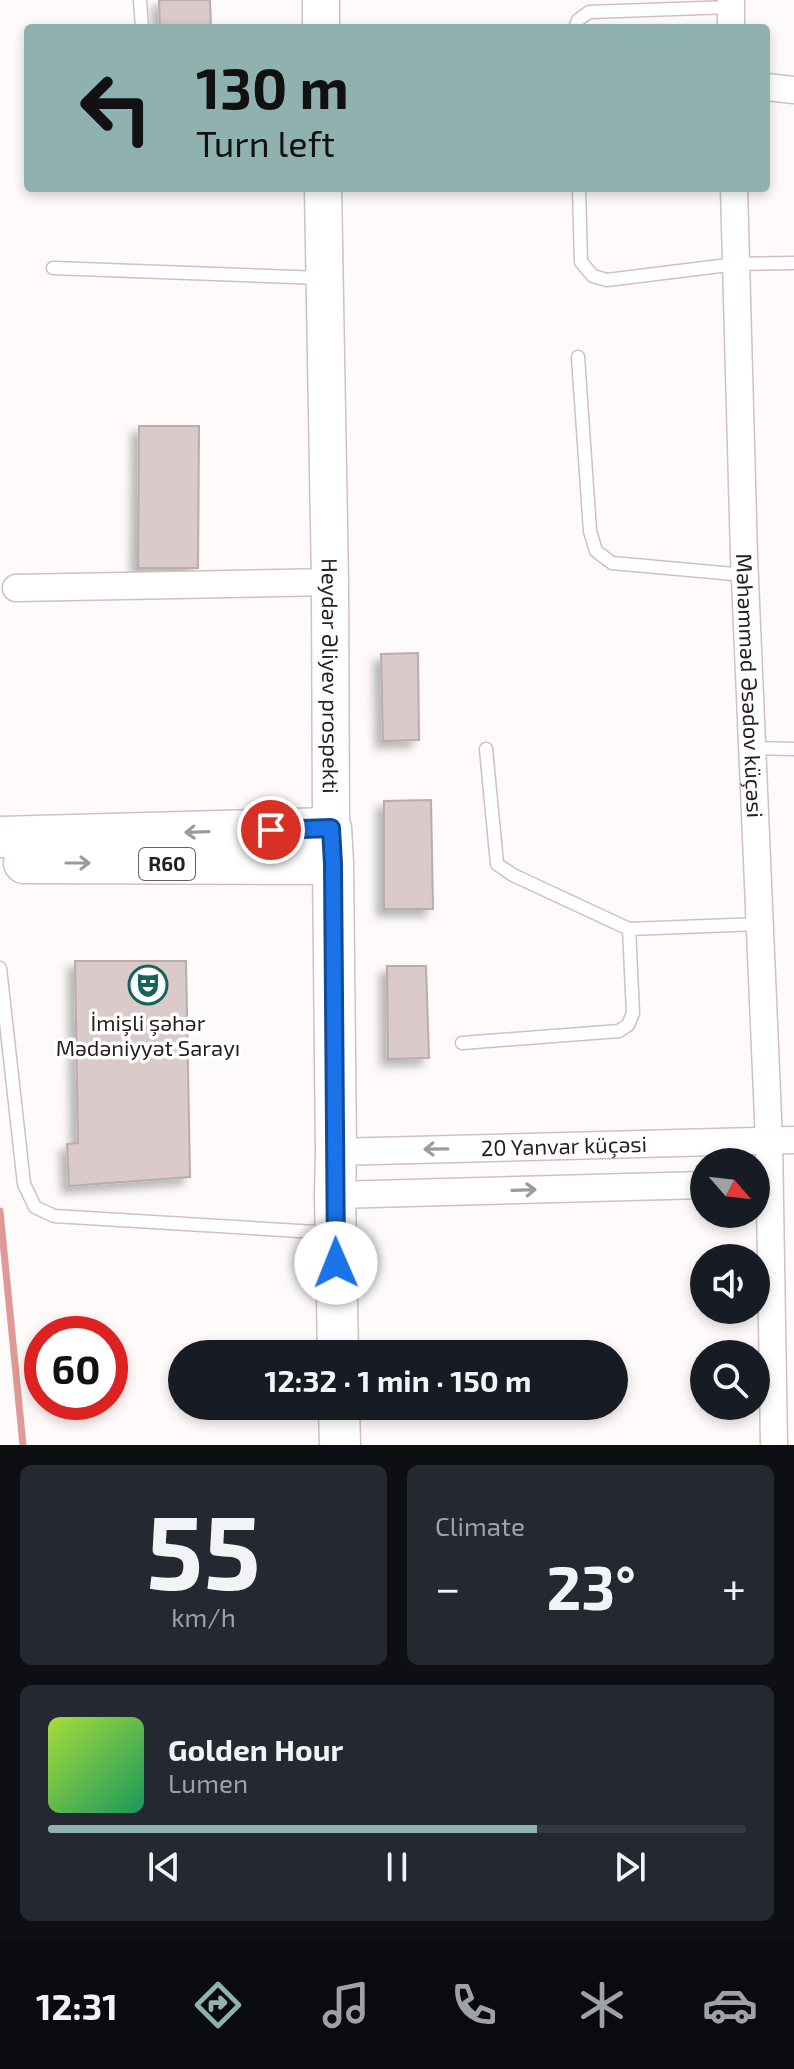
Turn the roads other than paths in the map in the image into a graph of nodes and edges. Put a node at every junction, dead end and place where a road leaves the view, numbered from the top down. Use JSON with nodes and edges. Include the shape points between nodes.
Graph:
{"nodes":[{"id":1,"x":140,"y":0,"type":"edge"},
{"id":2,"x":321,"y":0,"type":"edge"},
{"id":3,"x":731,"y":12,"type":"edge"},
{"id":4,"x":142,"y":24,"type":"edge"},
{"id":5,"x":321,"y":24,"type":"edge"},
{"id":6,"x":576,"y":24,"type":"edge"},
{"id":7,"x":770,"y":87,"type":"edge"},
{"id":8,"x":794,"y":90,"type":"edge"},
{"id":9,"x":323,"y":192,"type":"edge"},
{"id":10,"x":579,"y":192,"type":"edge"},
{"id":11,"x":734,"y":192,"type":"edge"},
{"id":12,"x":794,"y":263,"type":"edge"},
{"id":13,"x":736,"y":264,"type":"junction"},
{"id":14,"x":53,"y":268,"type":"dead end"},
{"id":15,"x":325,"y":278,"type":"junction"},
{"id":16,"x":578,"y":357,"type":"dead end"},
{"id":17,"x":745,"y":575,"type":"junction"},
{"id":18,"x":330,"y":582,"type":"junction"},
{"id":19,"x":16,"y":588,"type":"dead end"},
{"id":20,"x":752,"y":748,"type":"junction"},
{"id":21,"x":486,"y":749,"type":"dead end"},
{"id":22,"x":794,"y":749,"type":"edge"},
{"id":23,"x":0,"y":837,"type":"edge"},
{"id":24,"x":332,"y":846,"type":"junction"},
{"id":25,"x":0,"y":863,"type":"edge"},
{"id":26,"x":759,"y":924,"type":"junction"},
{"id":27,"x":629,"y":929,"type":"junction"},
{"id":28,"x":0,"y":968,"type":"edge"},
{"id":29,"x":462,"y":1043,"type":"dead end"},
{"id":30,"x":782,"y":1140,"type":"edge"},
{"id":31,"x":336,"y":1152,"type":"junction"},
{"id":32,"x":773,"y":1183,"type":"edge"},
{"id":33,"x":690,"y":1186,"type":"edge"},
{"id":34,"x":335,"y":1214,"type":"junction"},
{"id":35,"x":338,"y":1340,"type":"edge"},
{"id":36,"x":339,"y":1420,"type":"edge"},
{"id":37,"x":340,"y":1445,"type":"edge"},
{"id":38,"x":774,"y":1445,"type":"edge"}],
"edges":[{"from":1,"to":4,"type":"lane"},
{"from":2,"to":5,"type":"main road"},
{"from":3,"to":6,"type":"lane","via":[[589,12]]},
{"from":7,"to":8,"type":"street"},
{"from":9,"to":15,"type":"main road","name":"Heydər Əliyev prospekti"},
{"from":10,"to":13,"type":"lane","via":[[581,262],[593,276],[607,280]]},
{"from":11,"to":13,"type":"street","name":"Məhəmməd Əsədov küçəsi"},
{"from":12,"to":13,"type":"lane"},
{"from":13,"to":17,"type":"street","name":"Məhəmməd Əsədov küçəsi"},
{"from":14,"to":15,"type":"lane"},
{"from":15,"to":18,"type":"main road","name":"Heydər Əliyev prospekti"},
{"from":16,"to":17,"type":"lane","via":[[590,531],[596,551],[612,563]]},
{"from":17,"to":20,"type":"street","name":"Məhəmməd Əsədov küçəsi"},
{"from":18,"to":19,"type":"street"},
{"from":18,"to":24,"type":"main road","name":"Heydər Əliyev prospekti"},
{"from":20,"to":22,"type":"lane"},
{"from":20,"to":26,"type":"street","name":"Məhəmməd Əsədov küçəsi"},
{"from":21,"to":27,"type":"lane","via":[[497,864]]},
{"from":24,"to":23,"type":"main road","number":"R60","one_way":true},
{"from":25,"to":24,"type":"main road","number":"R60","one_way":true},
{"from":24,"to":31,"type":"main road","name":"Heydər Əliyev prospekti"},
{"from":26,"to":27,"type":"lane"},
{"from":26,"to":30,"type":"street","name":"Məhəmməd Əsədov küçəsi"},
{"from":27,"to":29,"type":"lane","via":[[633,1013],[628,1025],[619,1031]]},
{"from":28,"to":34,"type":"lane","via":[[24,1184],[35,1207],[54,1216]]},
{"from":30,"to":31,"type":"street","name":"20 Yanvar küçəsi","one_way":true},
{"from":30,"to":32,"type":"street","name":"Məhəmməd Əsədov küçəsi"},
{"from":31,"to":34,"type":"main road","name":"Heydər Əliyev prospekti"},
{"from":32,"to":38,"type":"street","name":"Məhəmməd Əsədov küçəsi"},
{"from":34,"to":33,"type":"street","name":"20 Yanvar küçəsi","one_way":true},
{"from":34,"to":35,"type":"main road","name":"Heydər Əliyev prospekti"},
{"from":36,"to":37,"type":"main road"}]}
